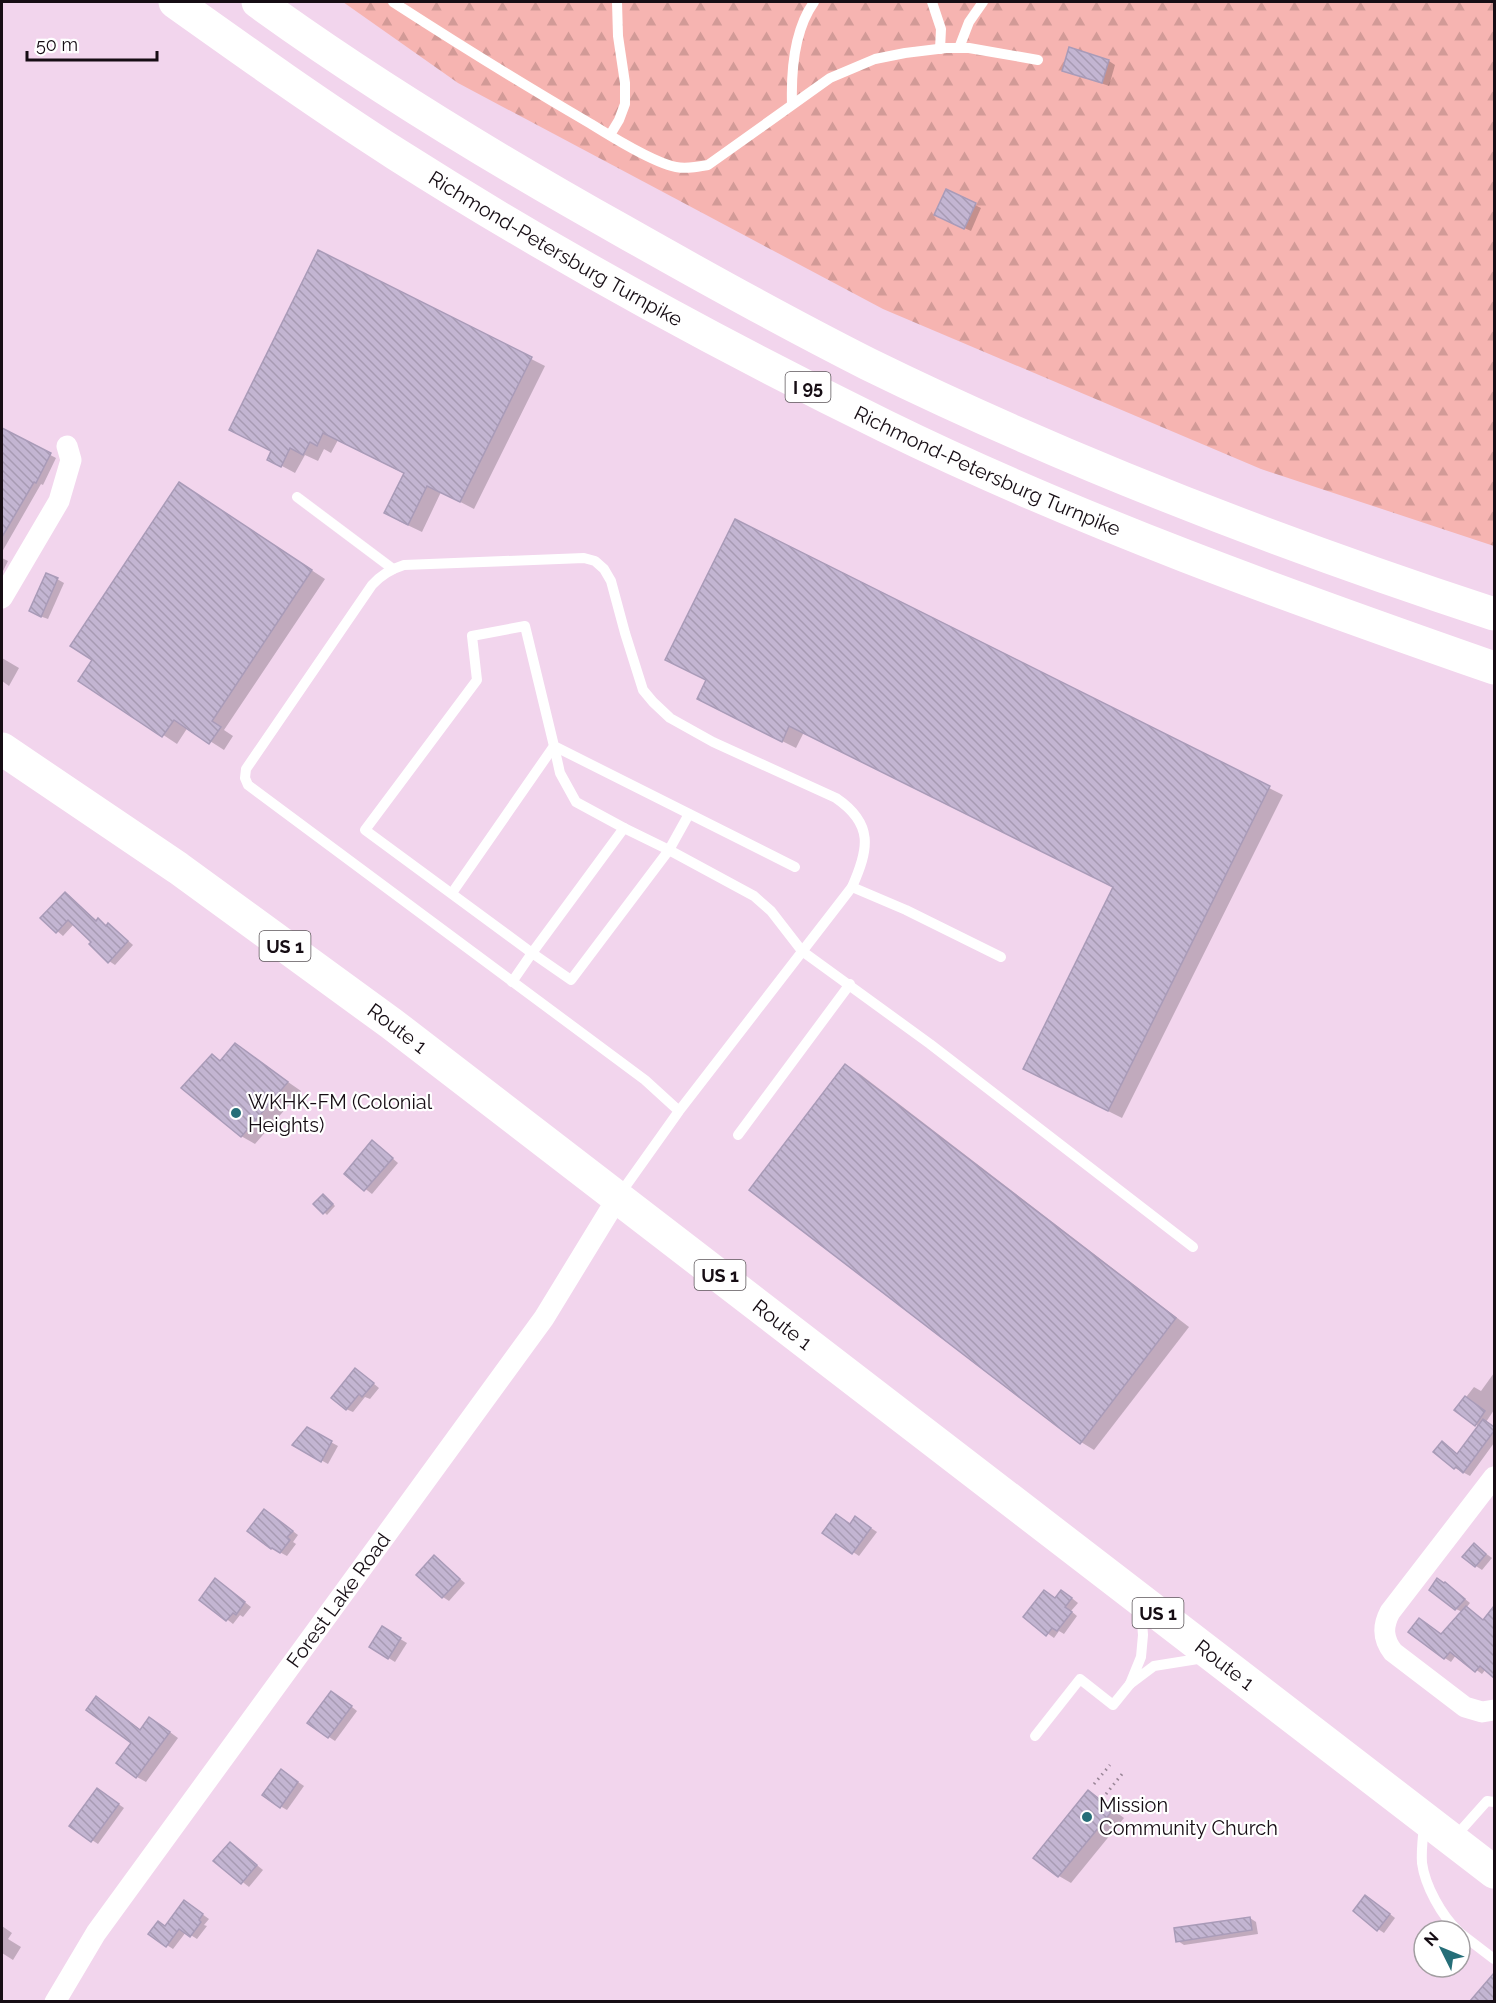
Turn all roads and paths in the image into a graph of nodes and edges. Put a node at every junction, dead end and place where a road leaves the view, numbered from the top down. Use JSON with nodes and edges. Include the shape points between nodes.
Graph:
{"nodes":[{"id":1,"x":175,"y":2,"type":"edge"},
{"id":2,"x":258,"y":2,"type":"edge"},
{"id":3,"x":393,"y":2,"type":"edge"},
{"id":4,"x":617,"y":2,"type":"edge"},
{"id":5,"x":814,"y":2,"type":"edge"},
{"id":6,"x":932,"y":2,"type":"edge"},
{"id":7,"x":983,"y":2,"type":"edge"},
{"id":8,"x":940,"y":48,"type":"junction"},
{"id":9,"x":959,"y":48,"type":"junction"},
{"id":10,"x":1038,"y":60,"type":"dead end"},
{"id":11,"x":792,"y":104,"type":"junction"},
{"id":12,"x":610,"y":135,"type":"junction"},
{"id":13,"x":67,"y":446,"type":"dead end"},
{"id":14,"x":297,"y":497,"type":"dead end"},
{"id":15,"x":393,"y":569,"type":"junction"},
{"id":16,"x":2,"y":598,"type":"edge"},
{"id":17,"x":1494,"y":614,"type":"edge"},
{"id":18,"x":1494,"y":668,"type":"edge"},
{"id":19,"x":554,"y":746,"type":"junction"},
{"id":20,"x":2,"y":749,"type":"edge"},
{"id":21,"x":690,"y":814,"type":"junction"},
{"id":22,"x":624,"y":828,"type":"junction"},
{"id":23,"x":669,"y":850,"type":"junction"},
{"id":24,"x":795,"y":867,"type":"dead end"},
{"id":25,"x":852,"y":887,"type":"junction"},
{"id":26,"x":452,"y":893,"type":"junction"},
{"id":27,"x":802,"y":951,"type":"junction"},
{"id":28,"x":532,"y":953,"type":"junction"},
{"id":29,"x":1001,"y":957,"type":"dead end"},
{"id":30,"x":512,"y":982,"type":"junction"},
{"id":31,"x":850,"y":984,"type":"junction"},
{"id":32,"x":679,"y":1111,"type":"junction"},
{"id":33,"x":738,"y":1135,"type":"dead end"},
{"id":34,"x":618,"y":1197,"type":"junction"},
{"id":35,"x":1192,"y":1247,"type":"dead end"},
{"id":36,"x":1494,"y":1477,"type":"edge"},
{"id":37,"x":1140,"y":1599,"type":"junction"},
{"id":38,"x":1214,"y":1656,"type":"junction"},
{"id":39,"x":1130,"y":1684,"type":"junction"},
{"id":40,"x":1494,"y":1710,"type":"edge"},
{"id":41,"x":1035,"y":1736,"type":"dead end"},
{"id":42,"x":1110,"y":1765,"type":"dead end"},
{"id":43,"x":1122,"y":1774,"type":"dead end"},
{"id":44,"x":1094,"y":1785,"type":"dead end"},
{"id":45,"x":1106,"y":1794,"type":"dead end"},
{"id":46,"x":1494,"y":1802,"type":"edge"},
{"id":47,"x":1424,"y":1818,"type":"junction"},
{"id":48,"x":1453,"y":1840,"type":"junction"},
{"id":49,"x":1494,"y":1872,"type":"edge"},
{"id":50,"x":1446,"y":1919,"type":"edge"},
{"id":51,"x":1472,"y":1942,"type":"edge"},
{"id":52,"x":1494,"y":1959,"type":"edge"},
{"id":53,"x":55,"y":2001,"type":"edge"}],
"edges":[{"from":1,"to":18,"type":"main road","name":"Richmond-Petersburg Turnpike","number":"I 95","via":[[397,154],[579,264],[866,416],[1031,492],[1194,559]]},
{"from":2,"to":17,"type":"main road","number":"I 95","via":[[392,93],[547,188],[868,364],[1030,439],[1173,499]]},
{"from":3,"to":12,"type":"lane","via":[[506,75]]},
{"from":4,"to":12,"type":"lane","via":[[625,104]]},
{"from":5,"to":11,"type":"lane","via":[[807,12],[791,72]]},
{"from":6,"to":8,"type":"lane","via":[[941,28]]},
{"from":7,"to":9,"type":"lane","via":[[969,22]]},
{"from":8,"to":9,"type":"lane"},
{"from":8,"to":11,"type":"lane","via":[[885,57],[846,69]]},
{"from":9,"to":10,"type":"lane"},
{"from":11,"to":12,"type":"lane","via":[[708,165],[693,168],[666,164]]},
{"from":13,"to":16,"type":"street","via":[[71,460],[59,501]]},
{"from":14,"to":15,"type":"lane"},
{"from":15,"to":25,"type":"lane","via":[[404,565],[584,558],[596,561],[611,581],[643,690],[652,702],[670,718],[713,742],[836,798],[860,819],[864,849]]},
{"from":15,"to":30,"type":"lane","via":[[372,585],[246,769],[245,778],[253,790]]},
{"from":19,"to":21,"type":"lane"},
{"from":19,"to":22,"type":"lane","via":[[561,773],[576,802]]},
{"from":19,"to":26,"type":"lane"},
{"from":19,"to":26,"type":"lane","via":[[525,626],[472,636],[477,680],[365,830]]},
{"from":20,"to":34,"type":"main road","name":"Route 1","number":"US 1","via":[[178,868],[392,1024]]},
{"from":21,"to":23,"type":"lane"},
{"from":21,"to":24,"type":"lane"},
{"from":22,"to":23,"type":"lane"},
{"from":22,"to":28,"type":"lane"},
{"from":23,"to":27,"type":"lane","via":[[754,896]]},
{"from":23,"to":28,"type":"lane","via":[[571,980]]},
{"from":25,"to":27,"type":"lane"},
{"from":25,"to":29,"type":"lane","via":[[906,909]]},
{"from":26,"to":28,"type":"lane"},
{"from":27,"to":31,"type":"lane"},
{"from":27,"to":32,"type":"lane"},
{"from":28,"to":30,"type":"lane"},
{"from":30,"to":32,"type":"lane","via":[[645,1080]]},
{"from":31,"to":33,"type":"lane"},
{"from":31,"to":35,"type":"lane"},
{"from":32,"to":34,"type":"lane"},
{"from":34,"to":37,"type":"main road","name":"Route 1","number":"US 1"},
{"from":34,"to":53,"type":"street","name":"Forest Lake Road","via":[[544,1318],[96,1933]]},
{"from":36,"to":40,"type":"street","via":[[1390,1612],[1384,1632],[1393,1652],[1465,1707],[1482,1712]]},
{"from":37,"to":38,"type":"main road","name":"Route 1","number":"US 1"},
{"from":37,"to":39,"type":"lane","via":[[1141,1657]]},
{"from":38,"to":39,"type":"lane","via":[[1154,1666]]},
{"from":38,"to":47,"type":"main road","name":"Route 1","number":"US 1"},
{"from":39,"to":41,"type":"lane","via":[[1113,1705],[1080,1679]]},
{"from":42,"to":44,"type":"path"},
{"from":43,"to":45,"type":"path"},
{"from":46,"to":48,"type":"lane","via":[[1487,1801]]},
{"from":47,"to":48,"type":"main road","name":"Route 1","number":"US 1"},
{"from":47,"to":50,"type":"lane","via":[[1422,1864]]},
{"from":48,"to":49,"type":"main road","name":"Route 1","number":"US 1"},
{"from":51,"to":52,"type":"lane"}]}
